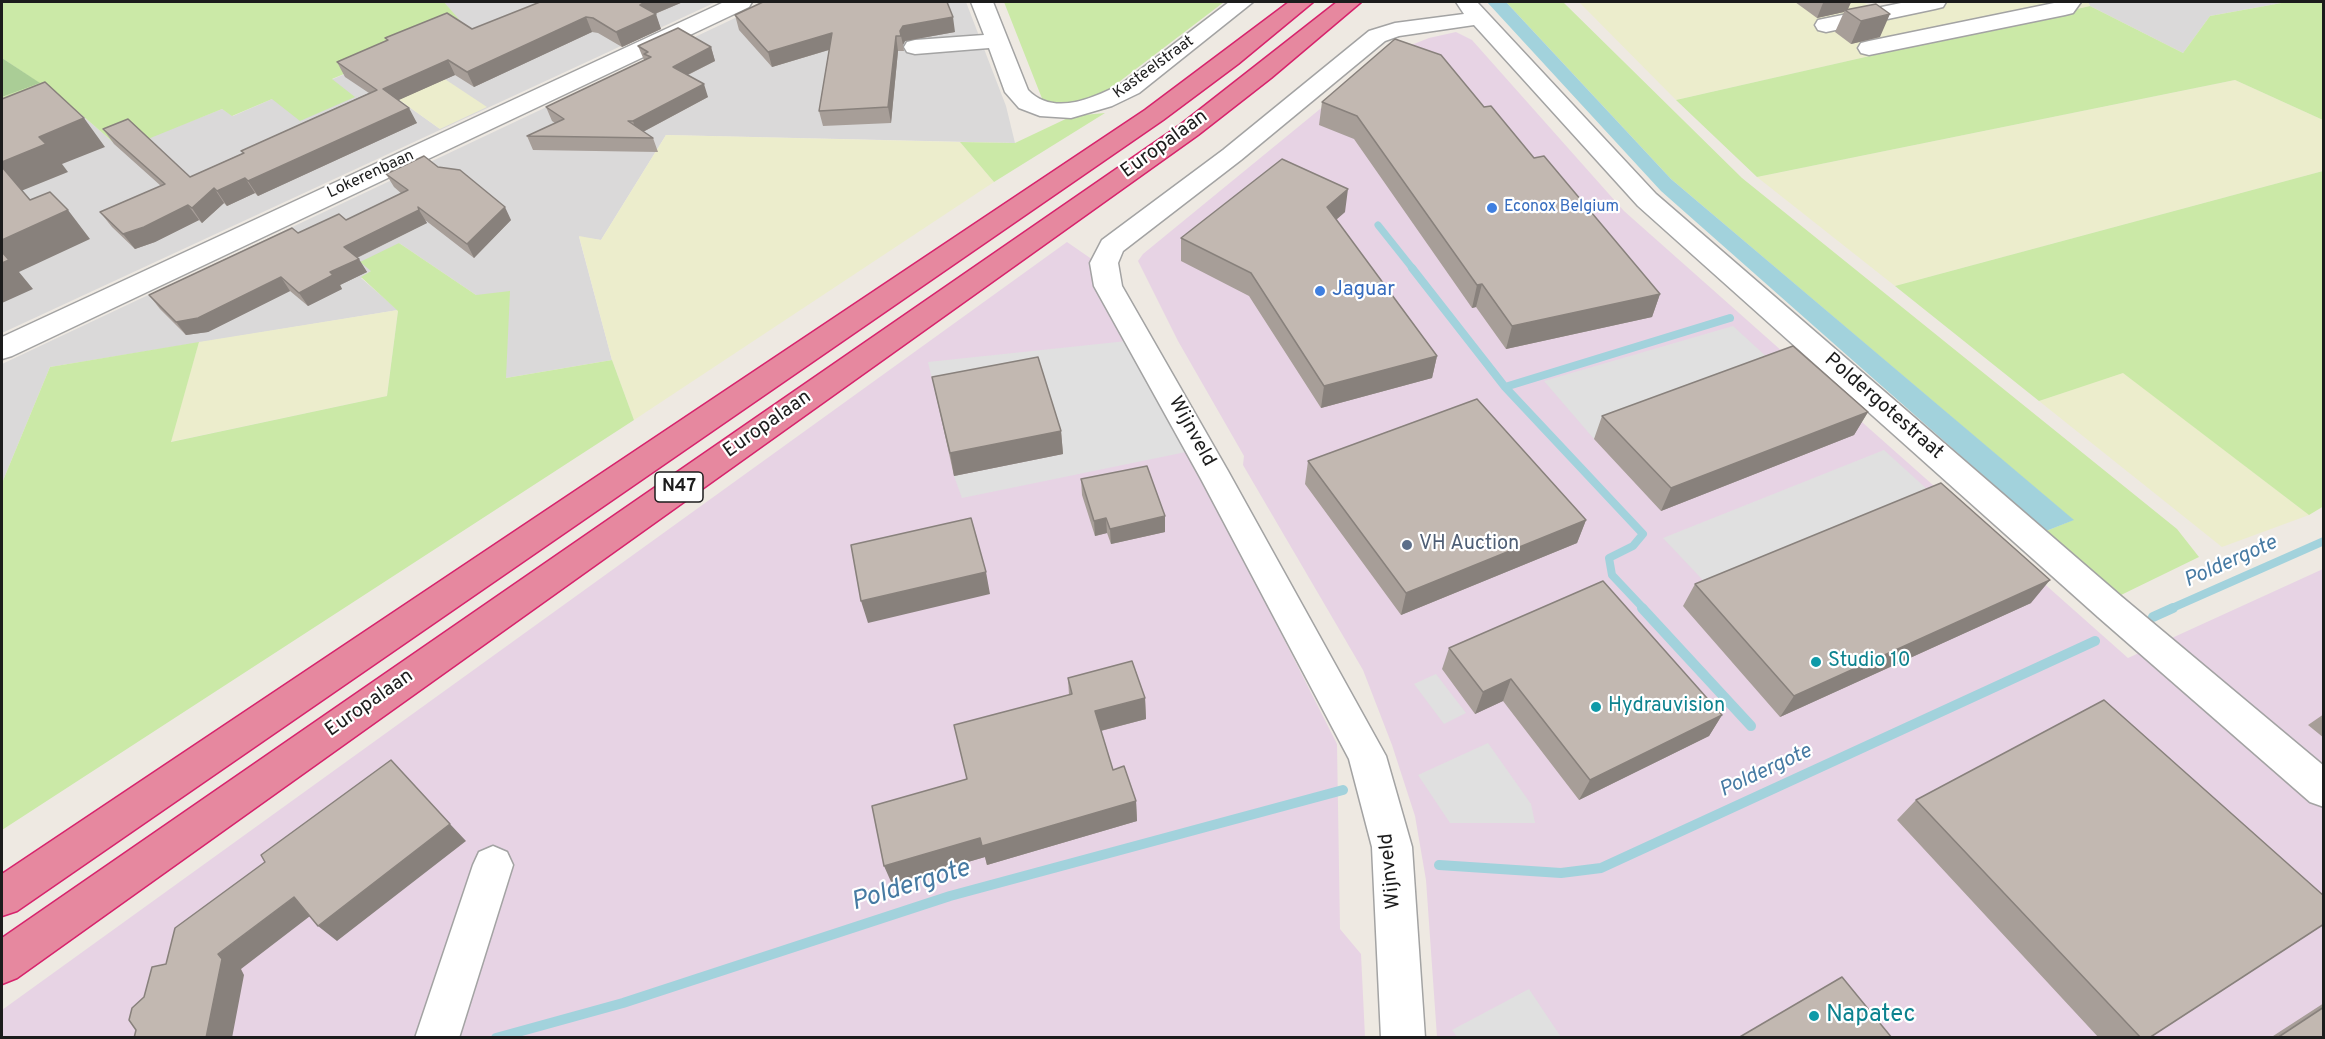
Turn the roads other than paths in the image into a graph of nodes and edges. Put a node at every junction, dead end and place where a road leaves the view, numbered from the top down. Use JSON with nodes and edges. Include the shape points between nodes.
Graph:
{"nodes":[{"id":1,"x":741,"y":2,"type":"edge"},
{"id":2,"x":982,"y":2,"type":"edge"},
{"id":3,"x":1242,"y":2,"type":"edge"},
{"id":4,"x":1302,"y":2,"type":"edge"},
{"id":5,"x":1350,"y":2,"type":"edge"},
{"id":6,"x":1935,"y":2,"type":"edge"},
{"id":7,"x":2070,"y":2,"type":"edge"},
{"id":8,"x":1472,"y":10,"type":"edge"},
{"id":9,"x":1826,"y":25,"type":"dead end"},
{"id":10,"x":996,"y":41,"type":"junction"},
{"id":11,"x":915,"y":47,"type":"dead end"},
{"id":12,"x":1869,"y":48,"type":"dead end"},
{"id":13,"x":2,"y":349,"type":"edge"},
{"id":14,"x":2324,"y":790,"type":"edge"},
{"id":15,"x":493,"y":865,"type":"dead end"},
{"id":16,"x":2,"y":897,"type":"edge"},
{"id":17,"x":2,"y":963,"type":"edge"},
{"id":18,"x":437,"y":1038,"type":"edge"},
{"id":19,"x":1403,"y":1038,"type":"edge"}],
"edges":[{"from":1,"to":13,"type":"street","name":"Lokerenbaan"},
{"from":2,"to":10,"type":"street","name":"Kasteelstraat"},
{"from":3,"to":10,"type":"street","name":"Kasteelstraat","via":[[1131,88],[1112,100],[1071,111],[1047,110],[1024,102]]},
{"from":4,"to":16,"type":"highway","name":"Europalaan","number":"N47","via":[[1154,115]]},
{"from":5,"to":17,"type":"highway","name":"Europalaan","number":"N47","via":[[1189,130]]},
{"from":6,"to":9,"type":"street"},
{"from":7,"to":12,"type":"street","via":[[2066,8]]},
{"from":8,"to":14,"type":"street","name":"Poldergotestraat","via":[[1647,200]]},
{"from":8,"to":19,"type":"street","name":"Wijnveld","via":[[1377,36],[1241,148],[1130,230],[1112,246],[1104,263],[1108,285],[1367,756],[1392,847]]},
{"from":10,"to":11,"type":"street"},
{"from":15,"to":18,"type":"street"}]}
